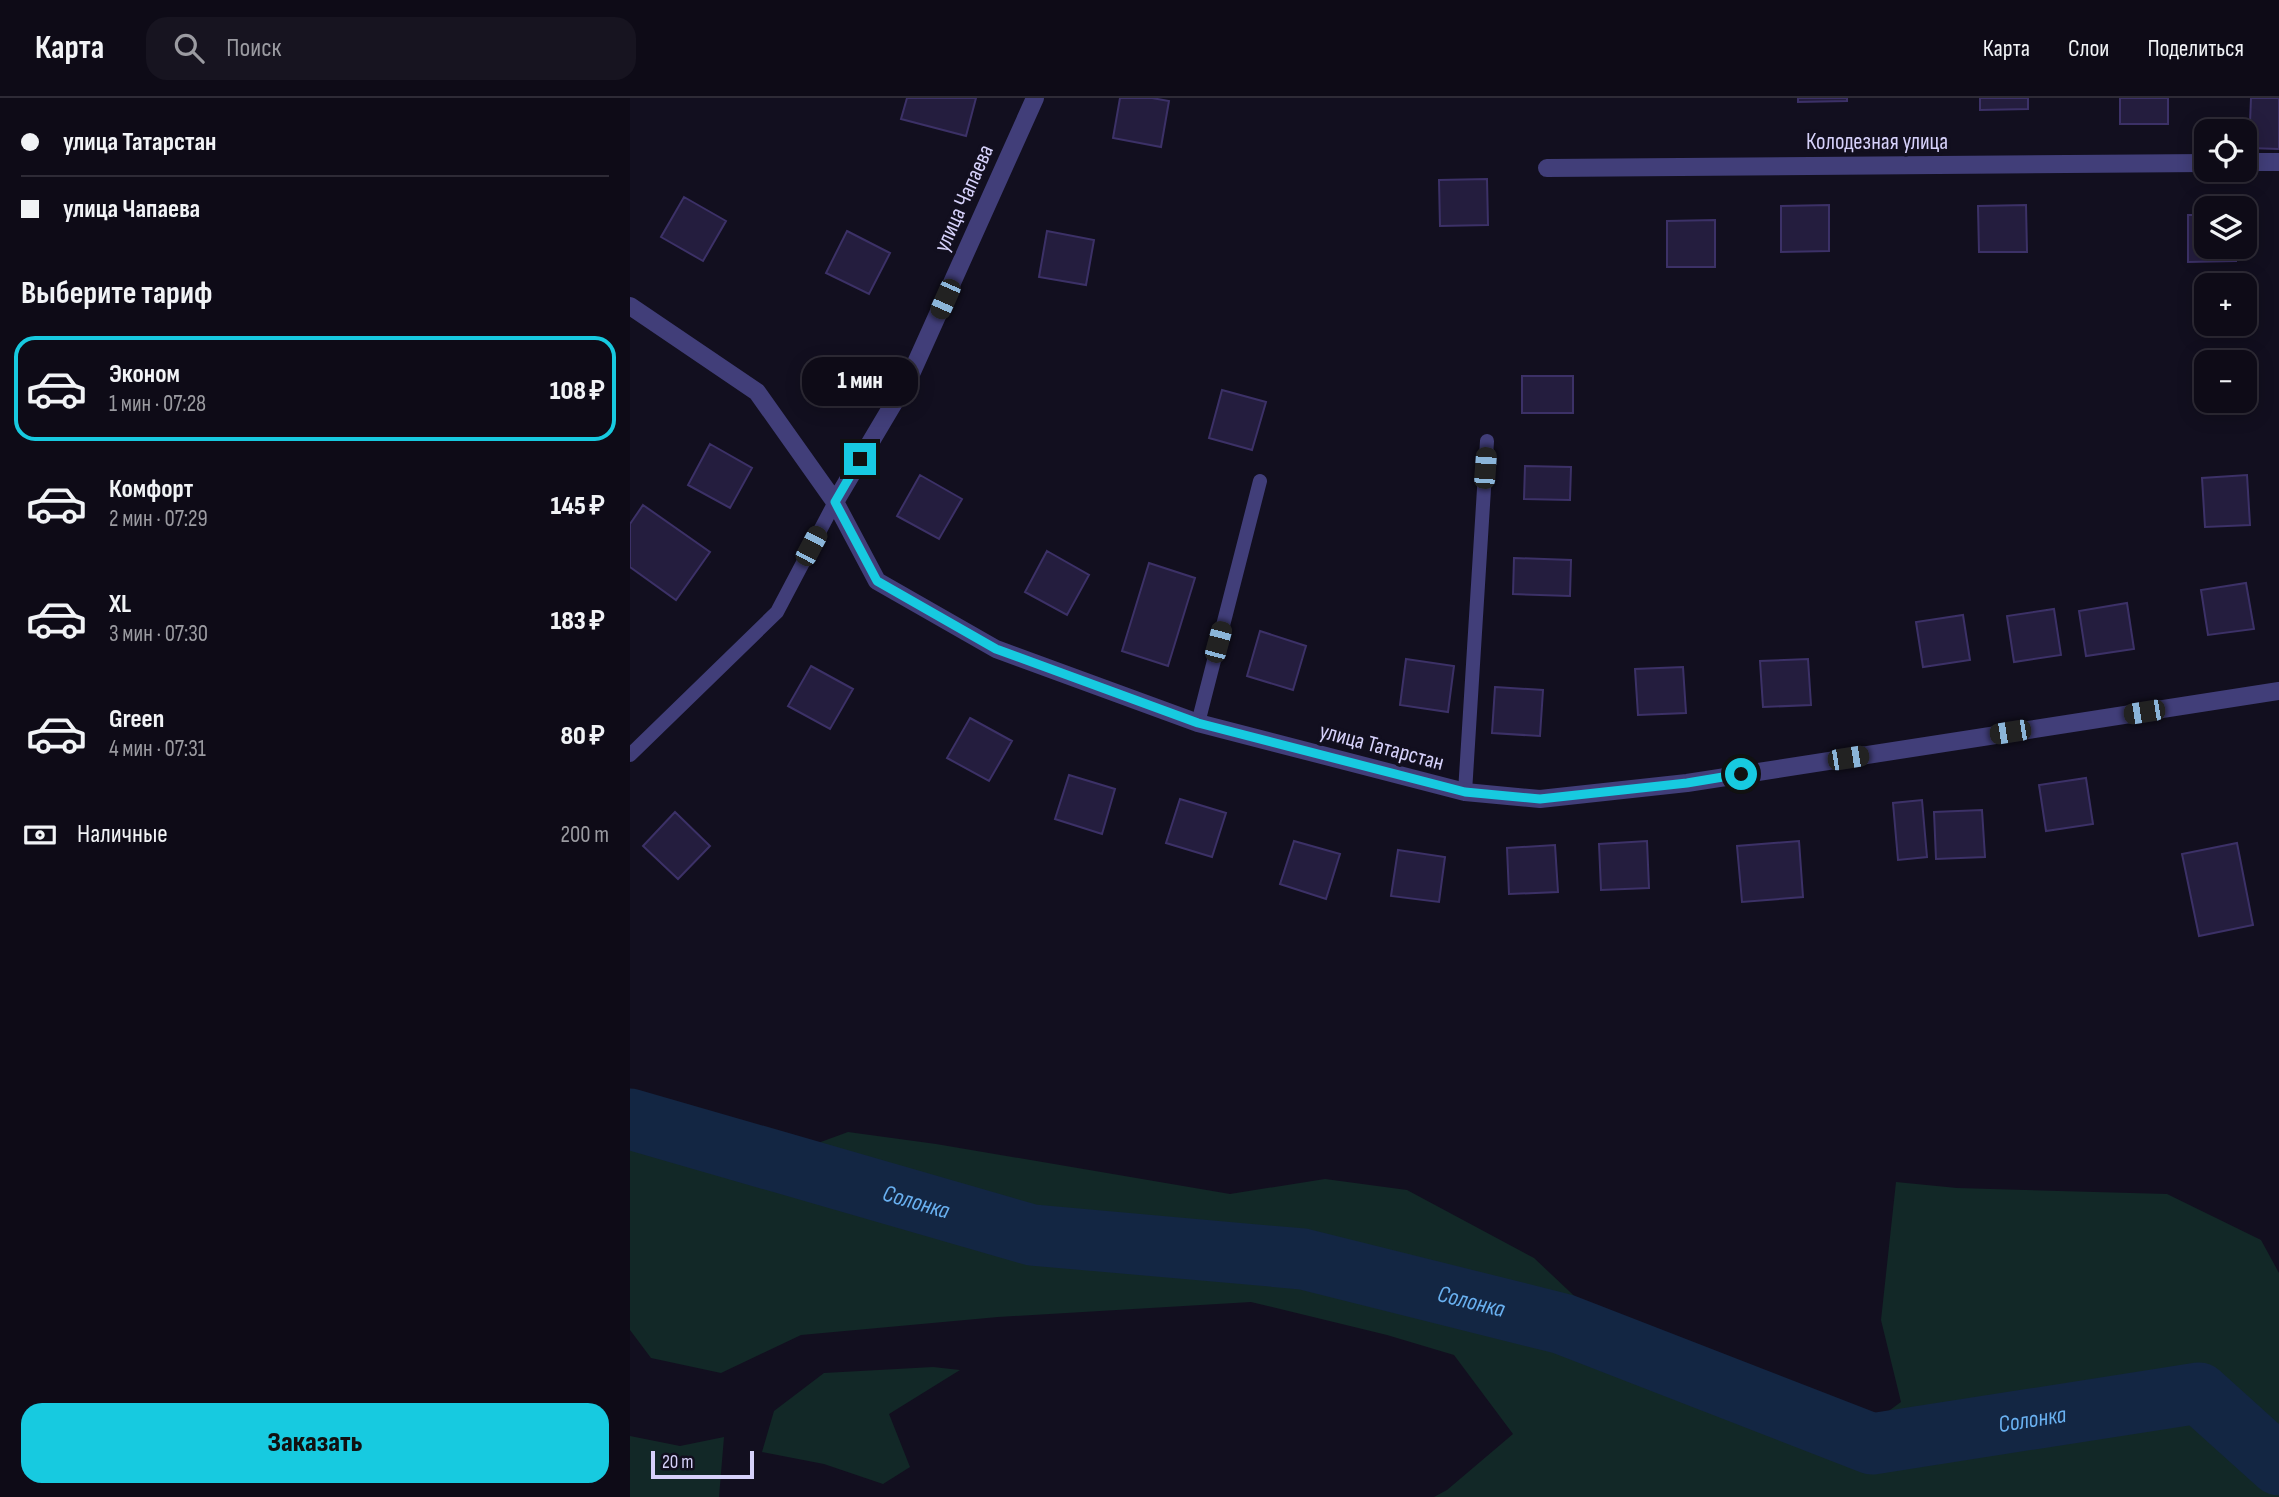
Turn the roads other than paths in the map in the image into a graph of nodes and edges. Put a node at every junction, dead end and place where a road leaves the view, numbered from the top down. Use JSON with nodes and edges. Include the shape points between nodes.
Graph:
{"nodes":[{"id":1,"x":1035,"y":98,"type":"edge"},
{"id":2,"x":2257,"y":162,"type":"edge"},
{"id":3,"x":2279,"y":162,"type":"edge"},
{"id":4,"x":2194,"y":163,"type":"edge"},
{"id":5,"x":1547,"y":168,"type":"dead end"},
{"id":6,"x":630,"y":306,"type":"edge"},
{"id":7,"x":1487,"y":441,"type":"dead end"},
{"id":8,"x":1260,"y":481,"type":"dead end"},
{"id":9,"x":835,"y":502,"type":"junction"},
{"id":10,"x":2279,"y":691,"type":"edge"},
{"id":11,"x":1198,"y":723,"type":"junction"},
{"id":12,"x":630,"y":755,"type":"edge"},
{"id":13,"x":1465,"y":792,"type":"junction"}],
"edges":[{"from":1,"to":9,"type":"street","name":"улица Чапаева","via":[[911,374]]},
{"from":2,"to":3,"type":"street"},
{"from":4,"to":5,"type":"street","name":"Колодезная улица"},
{"from":6,"to":9,"type":"street","name":"улица Татарстан","via":[[757,392]]},
{"from":7,"to":13,"type":"lane"},
{"from":8,"to":11,"type":"lane"},
{"from":9,"to":11,"type":"street","name":"улица Татарстан","via":[[877,581],[996,649]]},
{"from":9,"to":12,"type":"lane","via":[[777,612]]},
{"from":10,"to":13,"type":"street","name":"улица Татарстан","via":[[1687,783],[1540,799]]},
{"from":11,"to":13,"type":"street","name":"улица Татарстан"}]}
